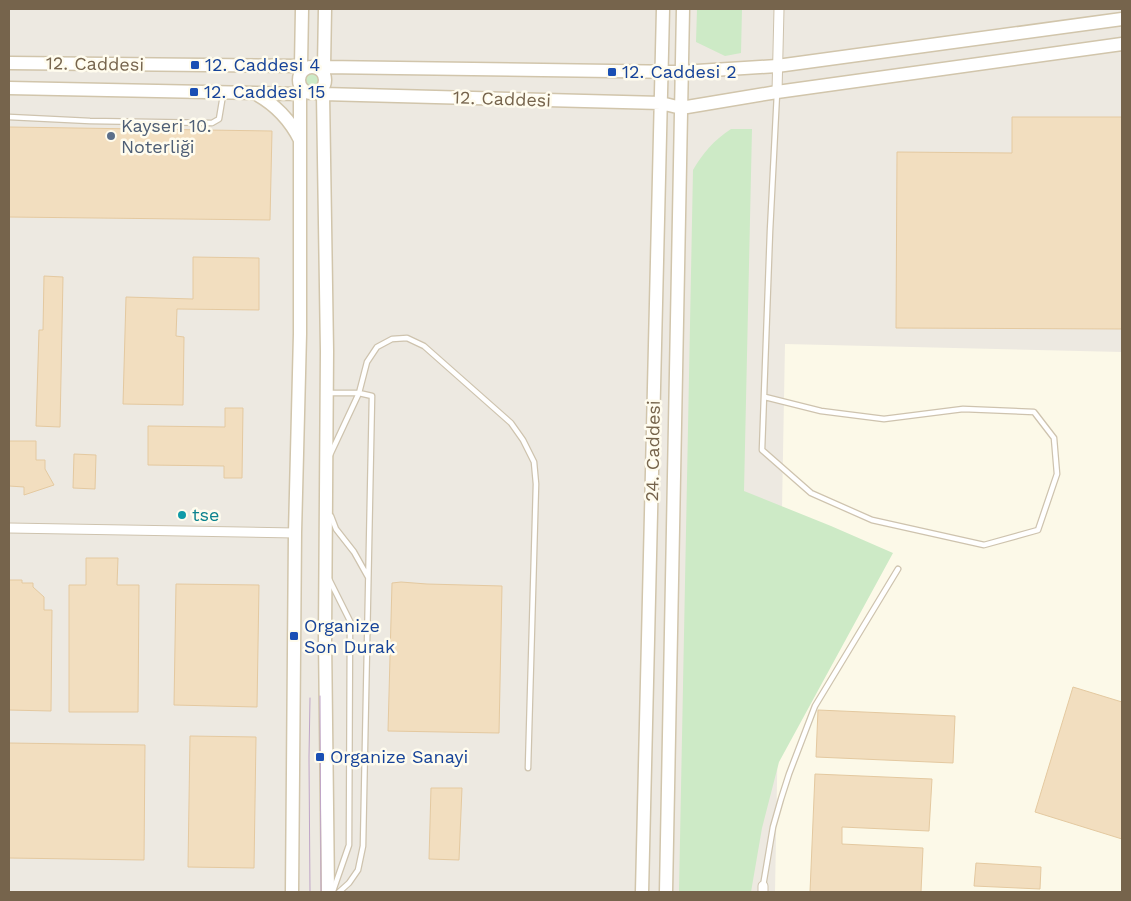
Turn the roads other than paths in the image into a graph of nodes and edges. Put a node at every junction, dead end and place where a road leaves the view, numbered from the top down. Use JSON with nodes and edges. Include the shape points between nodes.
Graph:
{"nodes":[{"id":1,"x":302,"y":9,"type":"edge"},
{"id":2,"x":325,"y":9,"type":"edge"},
{"id":3,"x":663,"y":9,"type":"edge"},
{"id":4,"x":683,"y":9,"type":"edge"},
{"id":5,"x":779,"y":9,"type":"edge"},
{"id":6,"x":1122,"y":19,"type":"edge"},
{"id":7,"x":1122,"y":44,"type":"edge"},
{"id":8,"x":9,"y":63,"type":"edge"},
{"id":9,"x":777,"y":66,"type":"junction"},
{"id":10,"x":302,"y":68,"type":"junction"},
{"id":11,"x":322,"y":68,"type":"junction"},
{"id":12,"x":661,"y":72,"type":"junction"},
{"id":13,"x":681,"y":72,"type":"junction"},
{"id":14,"x":9,"y":88,"type":"edge"},
{"id":15,"x":224,"y":92,"type":"junction"},
{"id":16,"x":302,"y":92,"type":"junction"},
{"id":17,"x":322,"y":92,"type":"junction"},
{"id":18,"x":777,"y":92,"type":"junction"},
{"id":19,"x":253,"y":93,"type":"junction"},
{"id":20,"x":661,"y":103,"type":"junction"},
{"id":21,"x":681,"y":108,"type":"junction"},
{"id":22,"x":9,"y":117,"type":"edge"},
{"id":23,"x":300,"y":141,"type":"junction"},
{"id":24,"x":327,"y":393,"type":"junction"},
{"id":25,"x":359,"y":393,"type":"junction"},
{"id":26,"x":765,"y":397,"type":"junction"},
{"id":27,"x":326,"y":463,"type":"junction"},
{"id":28,"x":326,"y":504,"type":"junction"},
{"id":29,"x":9,"y":528,"type":"edge"},
{"id":30,"x":295,"y":533,"type":"junction"},
{"id":31,"x":898,"y":569,"type":"dead end"},
{"id":32,"x":325,"y":571,"type":"junction"},
{"id":33,"x":368,"y":578,"type":"junction"},
{"id":34,"x":528,"y":768,"type":"dead end"},
{"id":35,"x":763,"y":889,"type":"edge"},
{"id":36,"x":292,"y":892,"type":"edge"},
{"id":37,"x":328,"y":892,"type":"edge"},
{"id":38,"x":332,"y":892,"type":"edge"},
{"id":39,"x":340,"y":892,"type":"edge"},
{"id":40,"x":642,"y":892,"type":"edge"},
{"id":41,"x":666,"y":892,"type":"edge"}],
"edges":[{"from":1,"to":10,"type":"street"},
{"from":2,"to":11,"type":"street"},
{"from":3,"to":12,"type":"street","name":"24. Caddesi"},
{"from":4,"to":13,"type":"street","name":"24. Caddesi"},
{"from":5,"to":9,"type":"street"},
{"from":6,"to":9,"type":"street","name":"12. Caddesi"},
{"from":7,"to":18,"type":"street"},
{"from":8,"to":10,"type":"street","name":"12. Caddesi"},
{"from":9,"to":13,"type":"street","name":"12. Caddesi"},
{"from":9,"to":18,"type":"street"},
{"from":10,"to":11,"type":"street"},
{"from":10,"to":16,"type":"street","via":[[299,78]]},
{"from":11,"to":12,"type":"street","name":"12. Caddesi"},
{"from":11,"to":17,"type":"street","via":[[325,83]]},
{"from":12,"to":13,"type":"street","name":"12. Caddesi"},
{"from":12,"to":20,"type":"street","name":"24. Caddesi"},
{"from":13,"to":21,"type":"street","name":"24. Caddesi"},
{"from":14,"to":15,"type":"street","name":"12. Caddesi"},
{"from":15,"to":19,"type":"street","name":"12. Caddesi"},
{"from":15,"to":22,"type":"lane","via":[[219,118],[212,123]]},
{"from":16,"to":17,"type":"street"},
{"from":16,"to":19,"type":"street","name":"12. Caddesi"},
{"from":16,"to":23,"type":"street"},
{"from":17,"to":20,"type":"street","name":"12. Caddesi"},
{"from":17,"to":24,"type":"street"},
{"from":18,"to":21,"type":"street"},
{"from":18,"to":26,"type":"lane"},
{"from":19,"to":23,"type":"street","via":[[282,114]]},
{"from":20,"to":21,"type":"street","name":"12. Caddesi"},
{"from":20,"to":40,"type":"street","name":"24. Caddesi"},
{"from":21,"to":41,"type":"street","name":"24. Caddesi"},
{"from":23,"to":30,"type":"street"},
{"from":24,"to":25,"type":"lane"},
{"from":24,"to":27,"type":"street"},
{"from":25,"to":27,"type":"lane"},
{"from":25,"to":33,"type":"lane","via":[[372,396]]},
{"from":25,"to":34,"type":"lane","via":[[366,362],[377,347],[392,339],[407,338],[424,346],[511,423],[534,462]]},
{"from":26,"to":26,"type":"lane","via":[[762,450],[811,493],[872,520],[984,545],[1038,530],[1057,474],[1054,438],[1034,412],[963,409],[884,419],[821,411]]},
{"from":27,"to":28,"type":"street"},
{"from":28,"to":32,"type":"street"},
{"from":28,"to":33,"type":"lane","via":[[336,529]]},
{"from":29,"to":30,"type":"street"},
{"from":30,"to":36,"type":"street"},
{"from":31,"to":35,"type":"lane","via":[[815,706],[780,798]]},
{"from":32,"to":37,"type":"street"},
{"from":32,"to":38,"type":"lane","via":[[350,621],[349,845]]},
{"from":33,"to":39,"type":"lane","via":[[363,846],[358,870]]}]}
